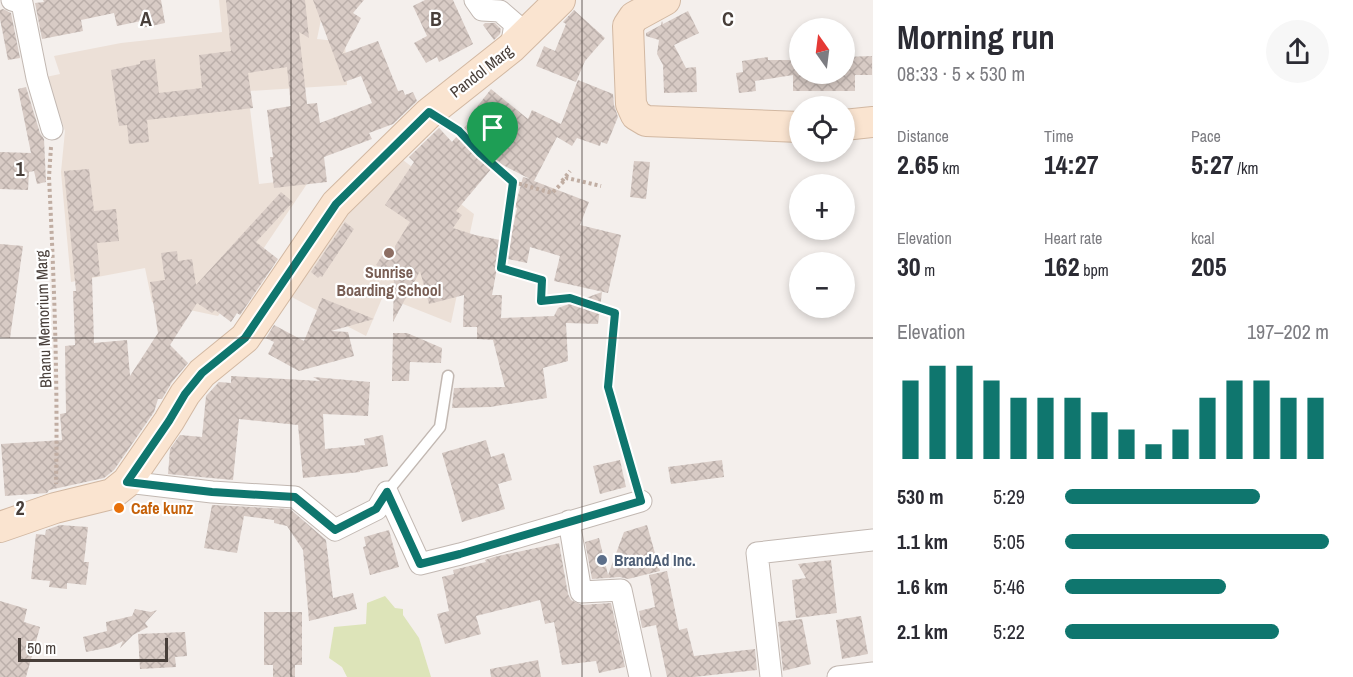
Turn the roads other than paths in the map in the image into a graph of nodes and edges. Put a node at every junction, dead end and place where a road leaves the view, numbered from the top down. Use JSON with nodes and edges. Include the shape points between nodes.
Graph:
{"nodes":[{"id":1,"x":12,"y":0,"type":"edge"},
{"id":2,"x":475,"y":0,"type":"edge"},
{"id":3,"x":560,"y":0,"type":"edge"},
{"id":4,"x":664,"y":0,"type":"edge"},
{"id":5,"x":511,"y":48,"type":"junction"},
{"id":6,"x":873,"y":122,"type":"edge"},
{"id":7,"x":855,"y":123,"type":"edge"},
{"id":8,"x":789,"y":127,"type":"edge"},
{"id":9,"x":52,"y":129,"type":"road end"},
{"id":10,"x":448,"y":376,"type":"dead end"},
{"id":11,"x":127,"y":482,"type":"junction"},
{"id":12,"x":387,"y":492,"type":"junction"},
{"id":13,"x":641,"y":501,"type":"road end"},
{"id":14,"x":569,"y":521,"type":"junction"},
{"id":15,"x":0,"y":527,"type":"edge"},
{"id":16,"x":873,"y":540,"type":"edge"},
{"id":17,"x":873,"y":673,"type":"edge"},
{"id":18,"x":640,"y":677,"type":"edge"},
{"id":19,"x":771,"y":677,"type":"edge"},
{"id":20,"x":838,"y":677,"type":"edge"}],
"edges":[{"from":1,"to":9,"type":"street","via":[[22,3]]},
{"from":2,"to":5,"type":"street","via":[[482,10],[500,11],[515,24]]},
{"from":3,"to":5,"type":"street","name":"Pandol Marg"},
{"from":4,"to":8,"type":"street","via":[[634,17],[628,27],[631,104],[636,115],[646,121]]},
{"from":5,"to":11,"type":"street","name":"Pandol Marg","via":[[429,112],[336,204],[245,338],[202,373]]},
{"from":6,"to":7,"type":"street"},
{"from":10,"to":12,"type":"lane","via":[[440,427]]},
{"from":11,"to":12,"type":"street","via":[[295,497],[335,530],[376,509]]},
{"from":11,"to":15,"type":"street","name":"Pandol Marg","via":[[112,494]]},
{"from":12,"to":14,"type":"street","via":[[420,564]]},
{"from":13,"to":14,"type":"street"},
{"from":14,"to":18,"type":"street","via":[[581,592],[621,590]]},
{"from":16,"to":19,"type":"street","via":[[757,553]]},
{"from":17,"to":20,"type":"street"}]}
